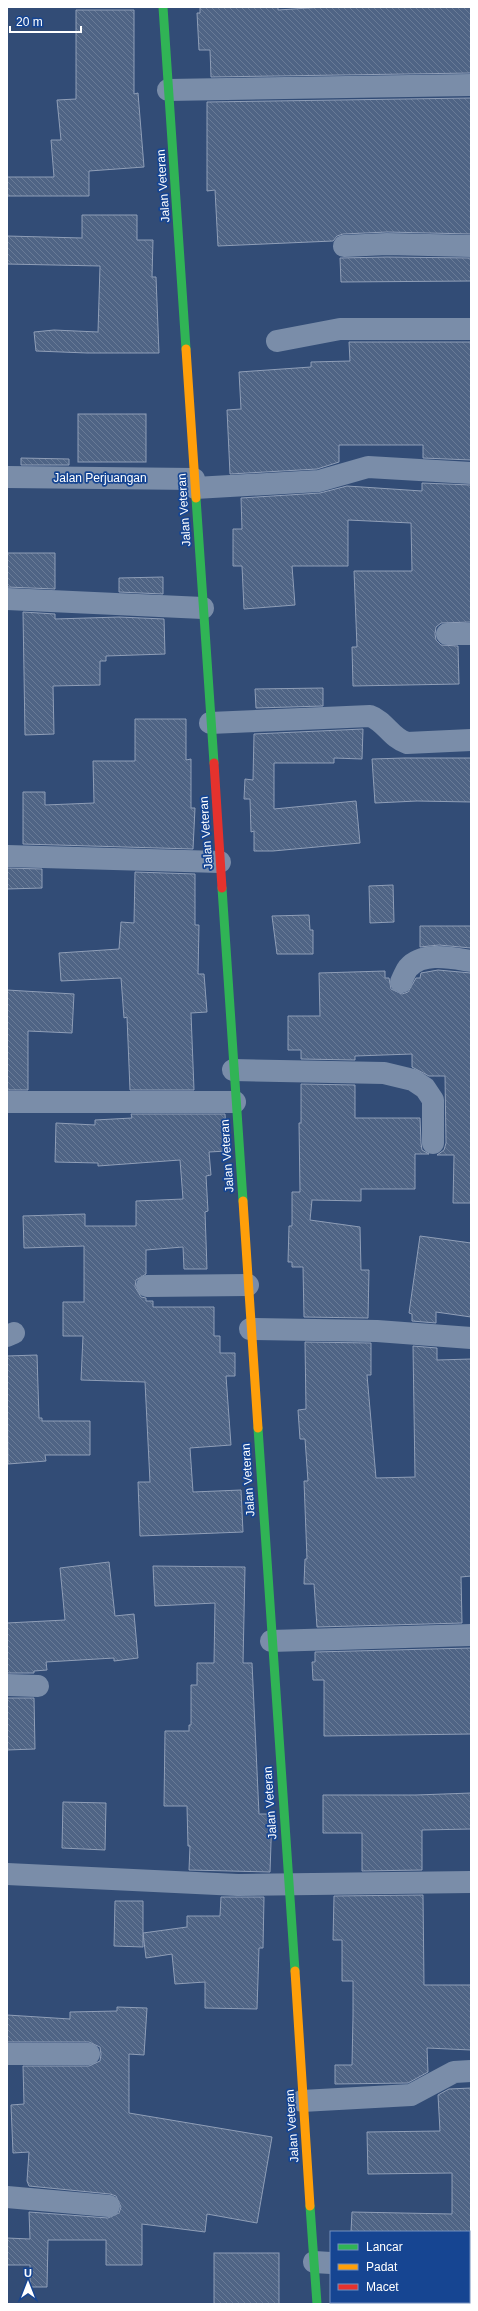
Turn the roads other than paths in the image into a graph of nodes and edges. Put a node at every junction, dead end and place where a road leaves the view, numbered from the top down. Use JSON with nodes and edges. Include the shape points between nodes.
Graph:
{"nodes":[{"id":1,"x":163,"y":7,"type":"edge"},
{"id":2,"x":471,"y":85,"type":"edge"},
{"id":3,"x":168,"y":90,"type":"junction"},
{"id":4,"x":344,"y":246,"type":"dead end"},
{"id":5,"x":471,"y":246,"type":"edge"},
{"id":6,"x":471,"y":329,"type":"edge"},
{"id":7,"x":277,"y":341,"type":"dead end"},
{"id":8,"x":471,"y":473,"type":"edge"},
{"id":9,"x":7,"y":477,"type":"edge"},
{"id":10,"x":194,"y":483,"type":"junction"},
{"id":11,"x":7,"y":599,"type":"edge"},
{"id":12,"x":203,"y":608,"type":"junction"},
{"id":13,"x":447,"y":634,"type":"dead end"},
{"id":14,"x":471,"y":634,"type":"edge"},
{"id":15,"x":210,"y":723,"type":"junction"},
{"id":16,"x":471,"y":740,"type":"edge"},
{"id":17,"x":7,"y":856,"type":"edge"},
{"id":18,"x":220,"y":862,"type":"junction"},
{"id":19,"x":471,"y":961,"type":"edge"},
{"id":20,"x":401,"y":982,"type":"dead end"},
{"id":21,"x":233,"y":1070,"type":"junction"},
{"id":22,"x":7,"y":1102,"type":"edge"},
{"id":23,"x":235,"y":1102,"type":"junction"},
{"id":24,"x":433,"y":1143,"type":"dead end"},
{"id":25,"x":248,"y":1285,"type":"junction"},
{"id":26,"x":147,"y":1286,"type":"dead end"},
{"id":27,"x":250,"y":1330,"type":"junction"},
{"id":28,"x":471,"y":1338,"type":"edge"},
{"id":29,"x":471,"y":1635,"type":"edge"},
{"id":30,"x":271,"y":1641,"type":"junction"},
{"id":31,"x":7,"y":1685,"type":"edge"},
{"id":32,"x":38,"y":1686,"type":"dead end"},
{"id":33,"x":7,"y":1874,"type":"edge"},
{"id":34,"x":471,"y":1882,"type":"edge"},
{"id":35,"x":287,"y":1884,"type":"junction"},
{"id":36,"x":7,"y":2054,"type":"edge"},
{"id":37,"x":89,"y":2054,"type":"dead end"},
{"id":38,"x":471,"y":2071,"type":"edge"},
{"id":39,"x":302,"y":2101,"type":"junction"},
{"id":40,"x":7,"y":2197,"type":"edge"},
{"id":41,"x":109,"y":2206,"type":"dead end"},
{"id":42,"x":322,"y":2262,"type":"edge"},
{"id":43,"x":317,"y":2304,"type":"edge"}],
"edges":[{"from":1,"to":3,"type":"main road","name":"Jalan Veteran"},
{"from":2,"to":3,"type":"street"},
{"from":3,"to":10,"type":"main road","name":"Jalan Veteran"},
{"from":4,"to":5,"type":"street"},
{"from":6,"to":7,"type":"street","via":[[340,328]]},
{"from":8,"to":10,"type":"street","name":"Jalan Perjuangan","via":[[368,467],[319,481]]},
{"from":9,"to":10,"type":"street","name":"Jalan Perjuangan"},
{"from":10,"to":12,"type":"main road","name":"Jalan Veteran"},
{"from":11,"to":12,"type":"street"},
{"from":12,"to":15,"type":"main road","name":"Jalan Veteran"},
{"from":13,"to":14,"type":"street"},
{"from":15,"to":16,"type":"street","via":[[370,716],[377,718],[398,739],[407,743]]},
{"from":15,"to":18,"type":"main road","name":"Jalan Veteran"},
{"from":17,"to":18,"type":"street"},
{"from":18,"to":21,"type":"main road","name":"Jalan Veteran"},
{"from":19,"to":20,"type":"street","via":[[440,956],[419,960],[408,968]]},
{"from":21,"to":23,"type":"main road","name":"Jalan Veteran"},
{"from":21,"to":24,"type":"street","via":[[384,1073],[413,1080],[425,1088],[433,1100]]},
{"from":22,"to":23,"type":"street"},
{"from":23,"to":25,"type":"main road","name":"Jalan Veteran"},
{"from":25,"to":26,"type":"street"},
{"from":25,"to":27,"type":"main road","name":"Jalan Veteran"},
{"from":27,"to":28,"type":"street","via":[[377,1332]]},
{"from":27,"to":30,"type":"main road","name":"Jalan Veteran"},
{"from":29,"to":30,"type":"street"},
{"from":30,"to":35,"type":"main road","name":"Jalan Veteran"},
{"from":31,"to":32,"type":"street"},
{"from":33,"to":35,"type":"street","via":[[238,1886]]},
{"from":34,"to":35,"type":"street"},
{"from":35,"to":39,"type":"main road","name":"Jalan Veteran"},
{"from":36,"to":37,"type":"street"},
{"from":38,"to":39,"type":"street","via":[[454,2072],[411,2095]]},
{"from":39,"to":42,"type":"main road","name":"Jalan Veteran"},
{"from":40,"to":41,"type":"street"},
{"from":42,"to":43,"type":"main road","name":"Jalan Veteran"}]}
